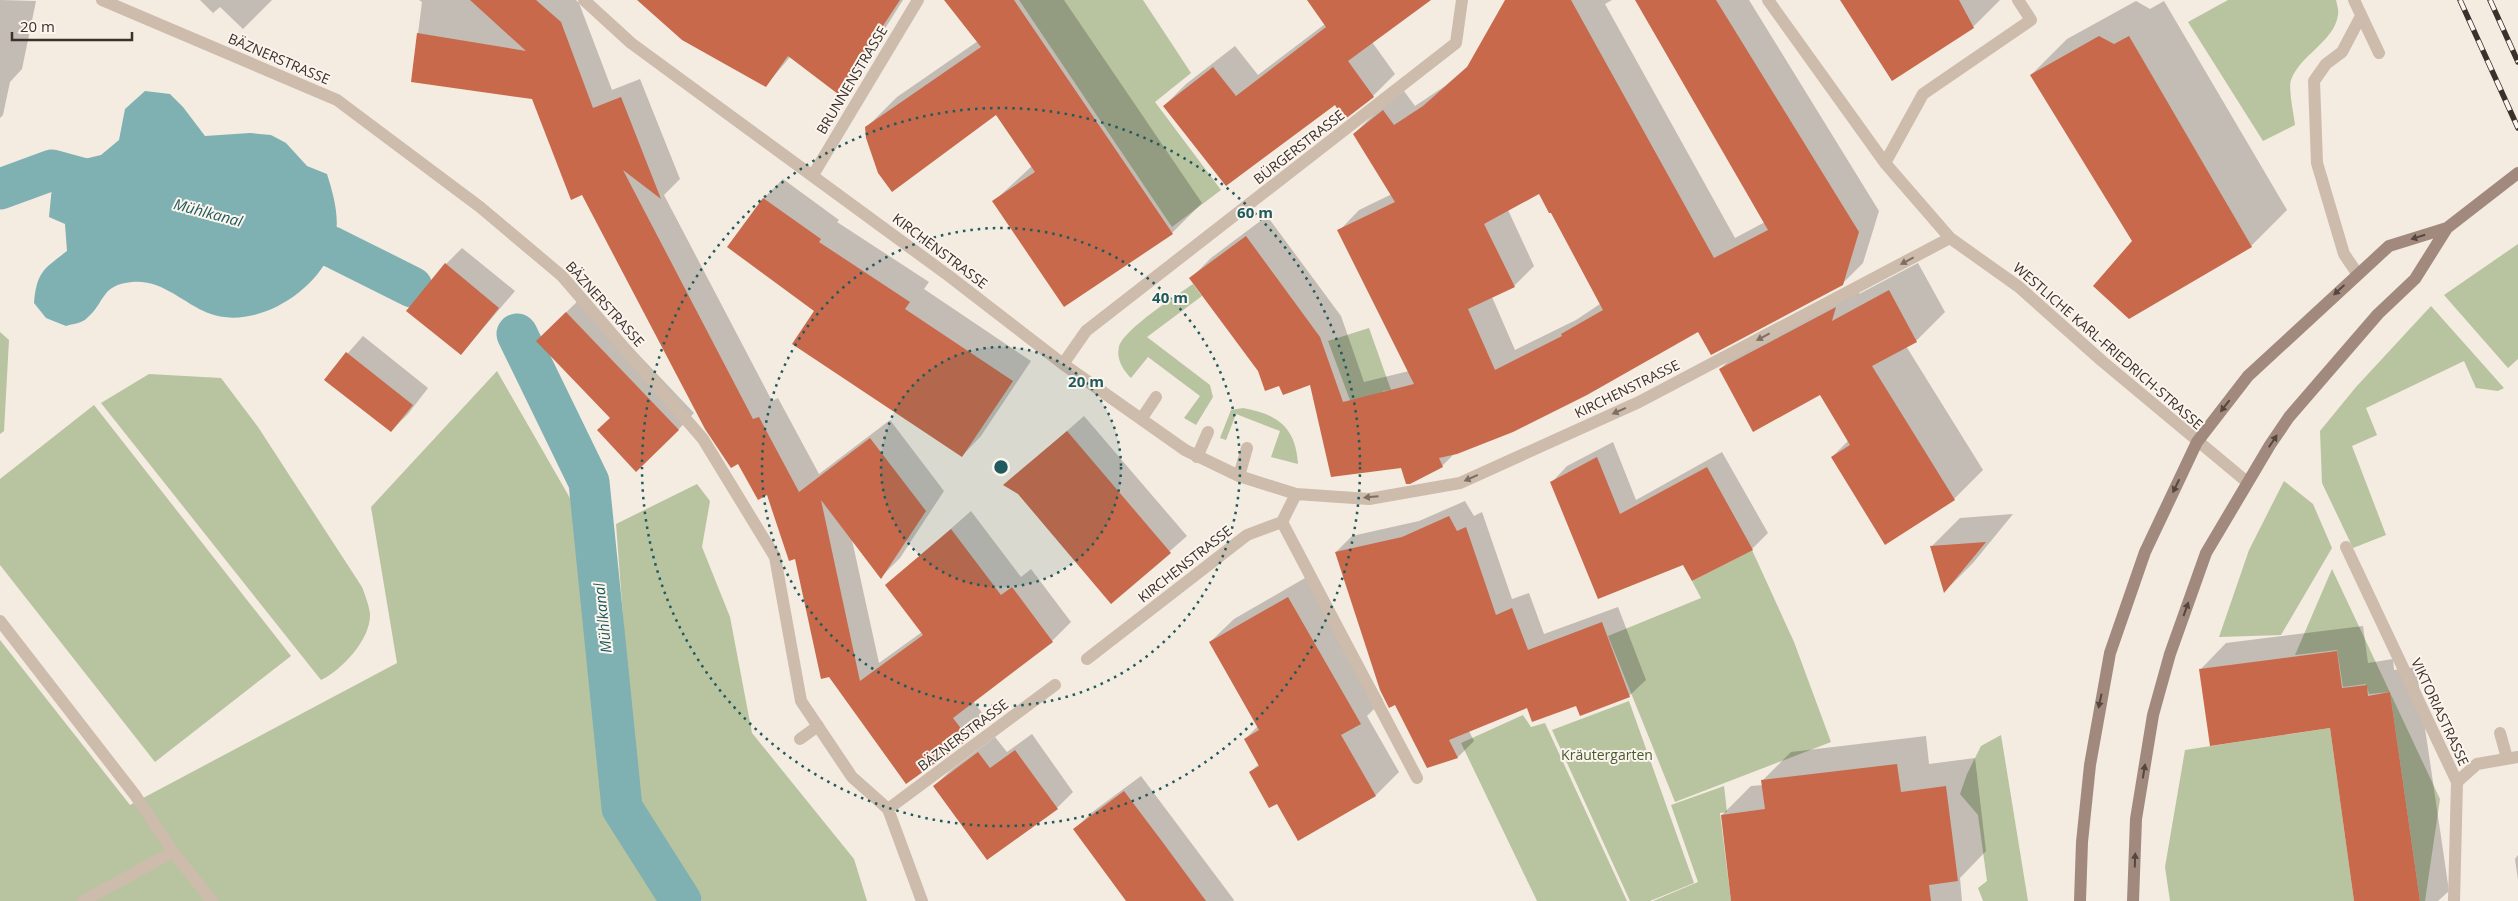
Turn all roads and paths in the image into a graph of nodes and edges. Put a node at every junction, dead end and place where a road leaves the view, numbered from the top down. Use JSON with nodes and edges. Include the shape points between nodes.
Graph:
{"nodes":[{"id":1,"x":102,"y":0,"type":"edge"},
{"id":2,"x":584,"y":0,"type":"edge"},
{"id":3,"x":918,"y":0,"type":"edge"},
{"id":4,"x":1462,"y":0,"type":"edge"},
{"id":5,"x":1768,"y":0,"type":"edge"},
{"id":6,"x":2018,"y":0,"type":"edge"},
{"id":7,"x":2354,"y":0,"type":"edge"},
{"id":8,"x":2361,"y":16,"type":"junction"},
{"id":9,"x":2379,"y":53,"type":"dead end"},
{"id":10,"x":1885,"y":163,"type":"junction"},
{"id":11,"x":2518,"y":173,"type":"edge"},
{"id":12,"x":813,"y":175,"type":"junction"},
{"id":13,"x":2447,"y":228,"type":"junction"},
{"id":14,"x":1950,"y":238,"type":"junction"},
{"id":15,"x":2357,"y":273,"type":"junction"},
{"id":16,"x":1063,"y":364,"type":"junction"},
{"id":17,"x":1156,"y":397,"type":"dead end"},
{"id":18,"x":1142,"y":418,"type":"junction"},
{"id":19,"x":1208,"y":432,"type":"dead end"},
{"id":20,"x":2197,"y":442,"type":"junction"},
{"id":21,"x":1247,"y":448,"type":"dead end"},
{"id":22,"x":1197,"y":457,"type":"junction"},
{"id":23,"x":1238,"y":476,"type":"junction"},
{"id":24,"x":2247,"y":482,"type":"junction"},
{"id":25,"x":1296,"y":494,"type":"junction"},
{"id":26,"x":1282,"y":522,"type":"junction"},
{"id":27,"x":2346,"y":547,"type":"dead end"},
{"id":28,"x":0,"y":621,"type":"edge"},
{"id":29,"x":1087,"y":659,"type":"dead end"},
{"id":30,"x":1055,"y":685,"type":"dead end"},
{"id":31,"x":818,"y":726,"type":"junction"},
{"id":32,"x":2500,"y":732,"type":"dead end"},
{"id":33,"x":800,"y":739,"type":"dead end"},
{"id":34,"x":2512,"y":757,"type":"edge"},
{"id":35,"x":1417,"y":778,"type":"dead end"},
{"id":36,"x":2457,"y":782,"type":"junction"},
{"id":37,"x":888,"y":809,"type":"junction"},
{"id":38,"x":173,"y":852,"type":"junction"},
{"id":39,"x":83,"y":901,"type":"edge"},
{"id":40,"x":212,"y":901,"type":"edge"},
{"id":41,"x":922,"y":901,"type":"edge"},
{"id":42,"x":2080,"y":901,"type":"edge"},
{"id":43,"x":2134,"y":901,"type":"edge"},
{"id":44,"x":2454,"y":901,"type":"edge"}],
"edges":[{"from":1,"to":31,"type":"street","name":"BÄZNERSTRASSE","via":[[338,100],[480,207],[562,276],[703,439],[775,557],[801,700]]},
{"from":2,"to":12,"type":"street","name":"KIRCHENSTRASSE","via":[[632,43]]},
{"from":3,"to":12,"type":"street","name":"BRUNNENSTRASSE"},
{"from":4,"to":16,"type":"street","name":"BÜRGERSTRASSE","via":[[1456,43],[1086,332]]},
{"from":5,"to":10,"type":"street","name":"WESTLICHE KARL-FRIEDRICH-STRASSE"},
{"from":6,"to":10,"type":"street","via":[[2032,20],[1922,94]]},
{"from":7,"to":8,"type":"street"},
{"from":8,"to":9,"type":"street"},
{"from":8,"to":15,"type":"street","via":[[2342,52],[2326,64],[2314,81],[2317,163],[2344,254]]},
{"from":10,"to":14,"type":"street","name":"WESTLICHE KARL-FRIEDRICH-STRASSE"},
{"from":11,"to":13,"type":"main road","name":"WESTLICHE KARL-FRIEDRICH-STRASSE"},
{"from":12,"to":16,"type":"street","name":"KIRCHENSTRASSE"},
{"from":13,"to":15,"type":"main road","name":"WESTLICHE KARL-FRIEDRICH-STRASSE","one_way":true,"via":[[2389,246]]},
{"from":24,"to":13,"type":"main road","name":"WESTLICHE KARL-FRIEDRICH-STRASSE","one_way":true,"via":[[2289,417],[2378,314],[2415,279]]},
{"from":14,"to":20,"type":"street","name":"WESTLICHE KARL-FRIEDRICH-STRASSE","via":[[2019,286]]},
{"from":14,"to":25,"type":"street","name":"KIRCHENSTRASSE","one_way":true,"via":[[1639,402],[1460,482],[1370,498]]},
{"from":15,"to":20,"type":"main road","name":"WESTLICHE KARL-FRIEDRICH-STRASSE","one_way":true,"via":[[2248,376]]},
{"from":16,"to":18,"type":"street","name":"KIRCHENSTRASSE"},
{"from":17,"to":18,"type":"street"},
{"from":18,"to":22,"type":"street","name":"KIRCHENSTRASSE"},
{"from":19,"to":22,"type":"street"},
{"from":20,"to":24,"type":"street","name":"WESTLICHE KARL-FRIEDRICH-STRASSE"},
{"from":20,"to":42,"type":"main road","name":"WESTLICHE KARL-FRIEDRICH-STRASSE","one_way":true,"via":[[2145,552],[2110,653],[2090,765]]},
{"from":21,"to":23,"type":"street"},
{"from":22,"to":23,"type":"street","name":"KIRCHENSTRASSE"},
{"from":23,"to":25,"type":"street","name":"KIRCHENSTRASSE"},
{"from":43,"to":24,"type":"main road","name":"WESTLICHE KARL-FRIEDRICH-STRASSE","one_way":true,"via":[[2136,819],[2153,715],[2170,654],[2206,553]]},
{"from":25,"to":26,"type":"street"},
{"from":26,"to":29,"type":"street","name":"KIRCHENSTRASSE","via":[[1247,535]]},
{"from":26,"to":35,"type":"street"},
{"from":27,"to":36,"type":"street","name":"VIKTORIASTRASSE"},
{"from":28,"to":38,"type":"street","via":[[135,795]]},
{"from":30,"to":37,"type":"street","name":"BÄZNERSTRASSE"},
{"from":31,"to":33,"type":"street"},
{"from":31,"to":37,"type":"street","name":"BÄZNERSTRASSE","via":[[852,778]]},
{"from":32,"to":34,"type":"street"},
{"from":34,"to":36,"type":"street","via":[[2477,764]]},
{"from":36,"to":44,"type":"street","name":"VIKTORIASTRASSE"},
{"from":37,"to":41,"type":"street","name":"BÄZNERSTRASSE"},
{"from":38,"to":39,"type":"street"},
{"from":38,"to":40,"type":"street"}]}
